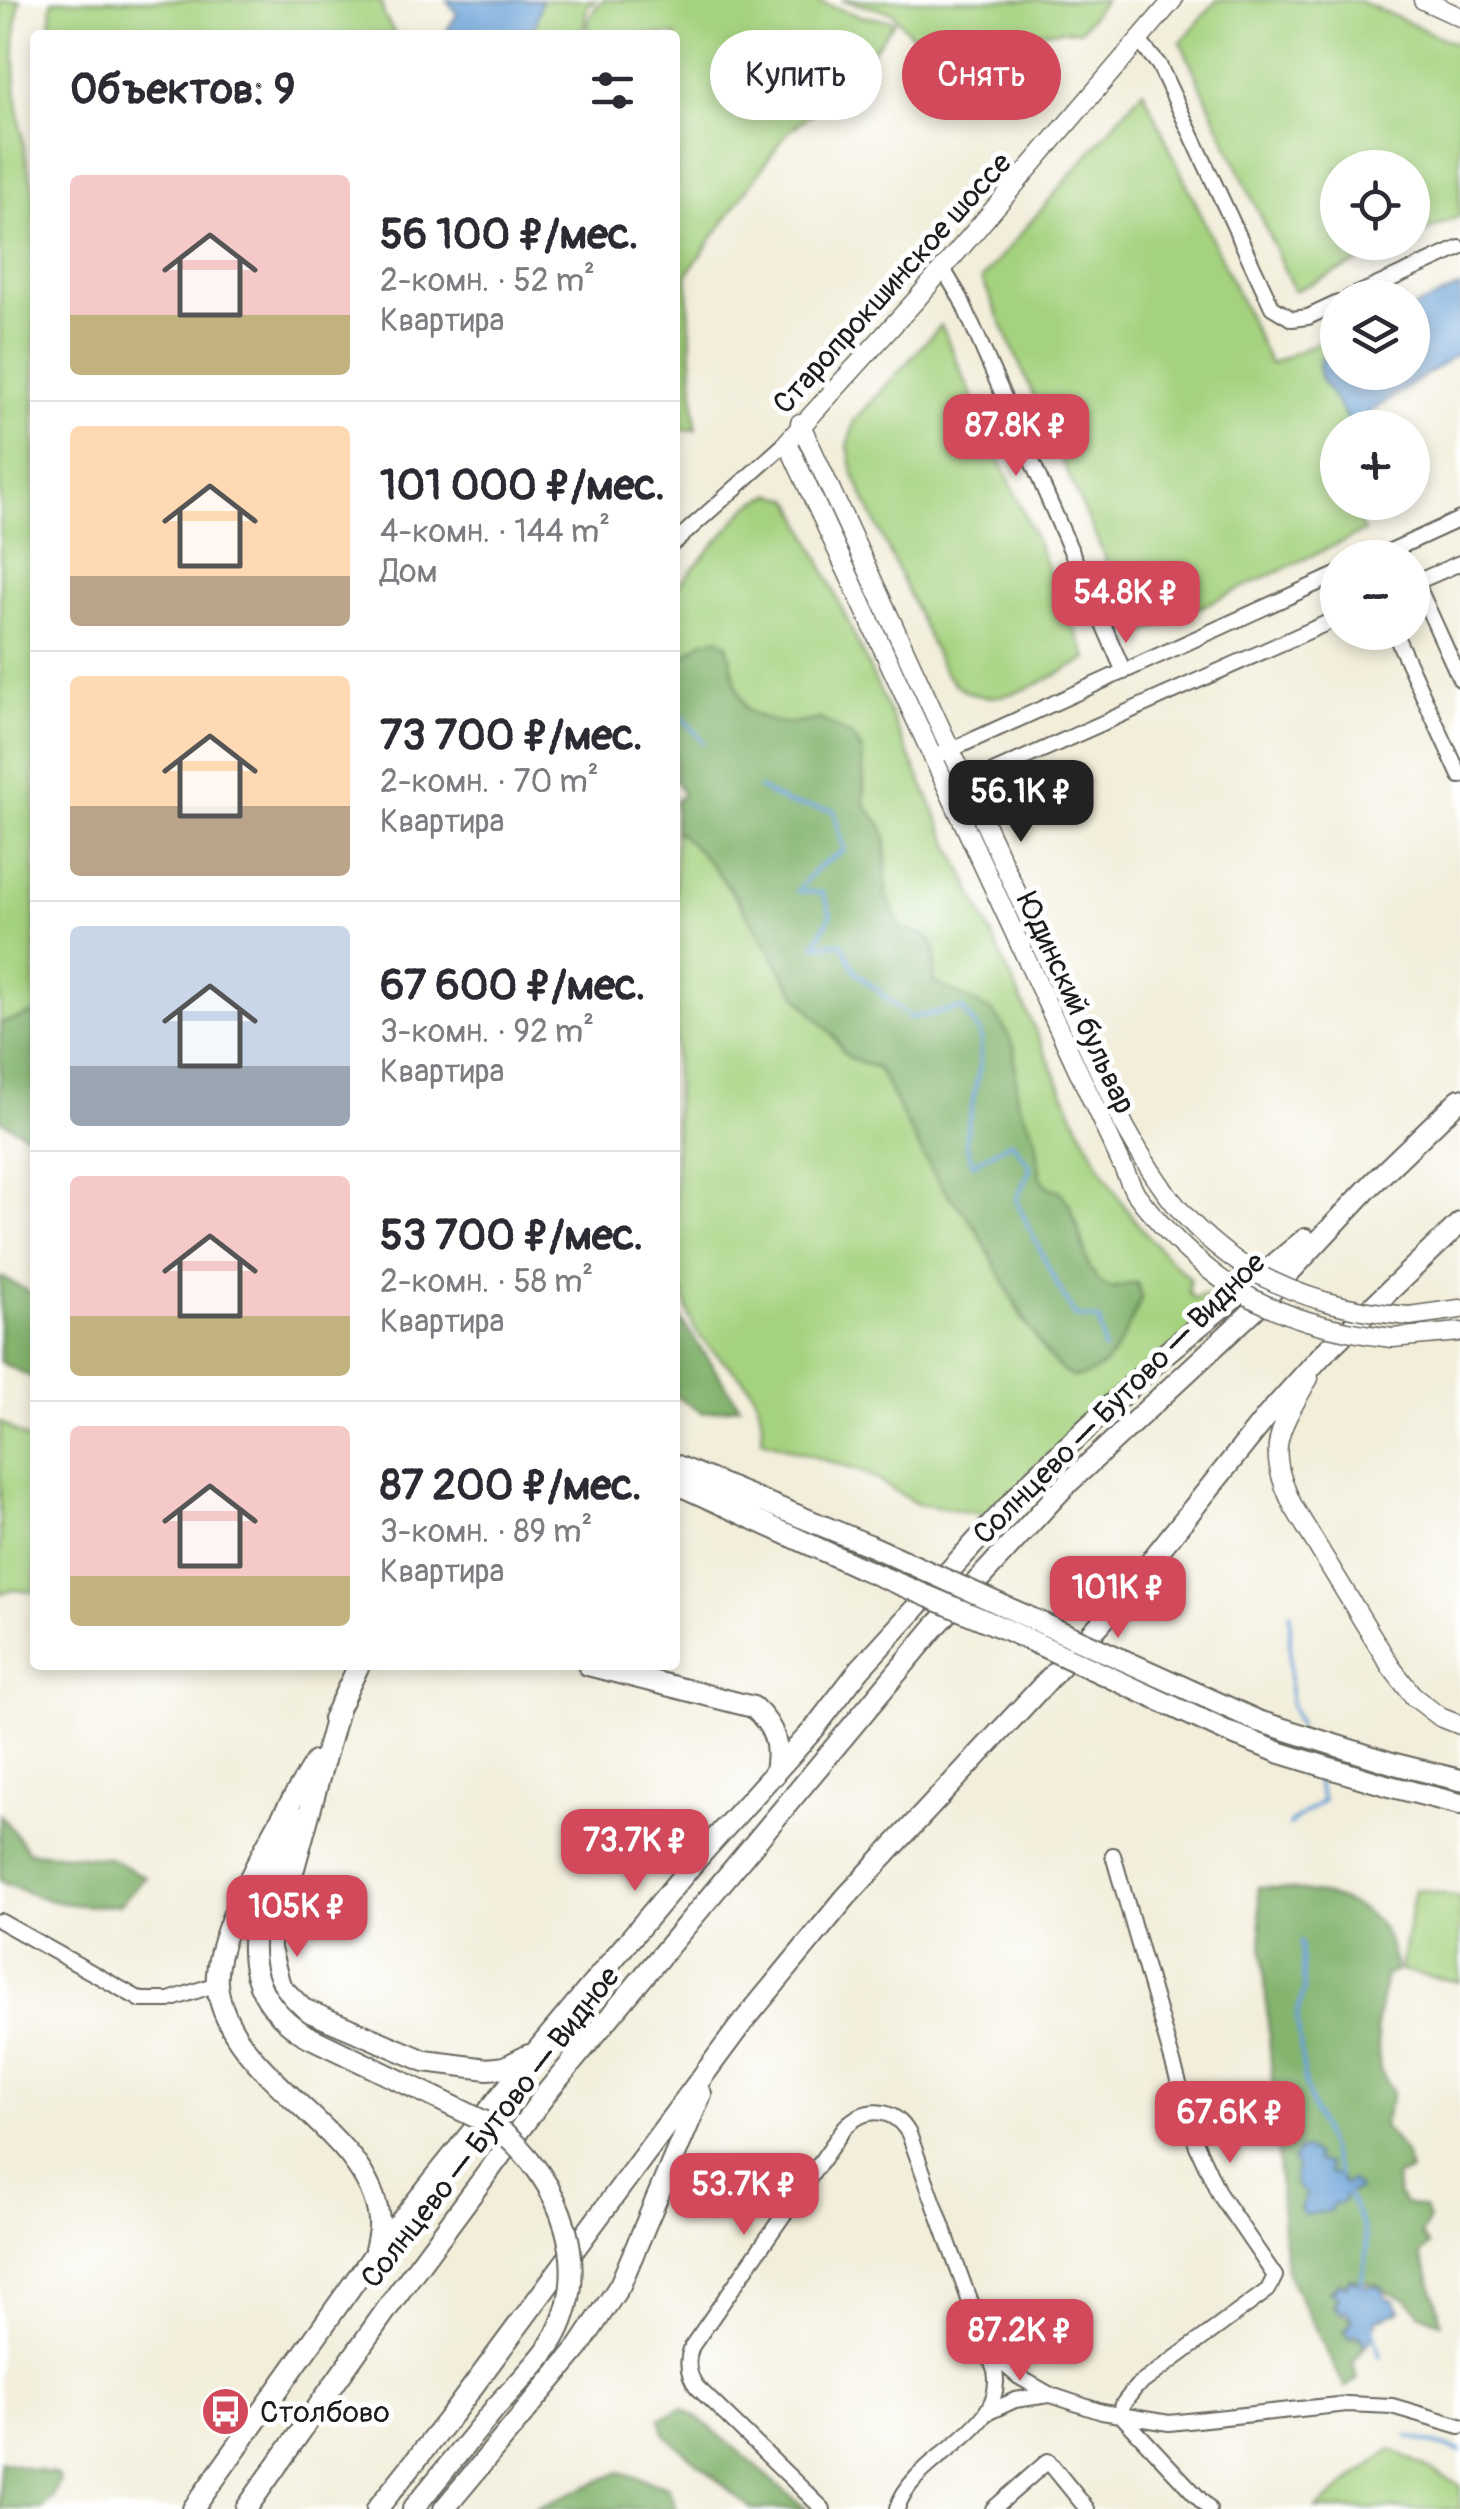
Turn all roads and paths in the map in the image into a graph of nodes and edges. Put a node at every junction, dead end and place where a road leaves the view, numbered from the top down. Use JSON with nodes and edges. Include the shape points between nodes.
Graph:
{"nodes":[{"id":1,"x":1173,"y":0,"type":"edge"},
{"id":2,"x":1423,"y":0,"type":"edge"},
{"id":3,"x":1460,"y":16,"type":"edge"},
{"id":4,"x":1139,"y":40,"type":"junction"},
{"id":5,"x":1460,"y":248,"type":"edge"},
{"id":6,"x":943,"y":269,"type":"junction"},
{"id":7,"x":1389,"y":280,"type":"edge"},
{"id":8,"x":1320,"y":311,"type":"edge"},
{"id":9,"x":800,"y":423,"type":"junction"},
{"id":10,"x":786,"y":442,"type":"junction"},
{"id":11,"x":1460,"y":519,"type":"edge"},
{"id":12,"x":680,"y":537,"type":"edge"},
{"id":13,"x":1414,"y":540,"type":"edge"},
{"id":14,"x":1460,"y":562,"type":"edge"},
{"id":15,"x":1430,"y":576,"type":"edge"},
{"id":16,"x":1320,"y":582,"type":"edge"},
{"id":17,"x":1430,"y":616,"type":"edge"},
{"id":18,"x":1320,"y":626,"type":"edge"},
{"id":19,"x":1403,"y":650,"type":"edge"},
{"id":20,"x":1124,"y":672,"type":"junction"},
{"id":21,"x":1460,"y":679,"type":"edge"},
{"id":22,"x":942,"y":754,"type":"junction"},
{"id":23,"x":1456,"y":754,"type":"edge"},
{"id":24,"x":1460,"y":776,"type":"edge"},
{"id":25,"x":966,"y":784,"type":"junction"},
{"id":26,"x":948,"y":792,"type":"junction"},
{"id":27,"x":1460,"y":1099,"type":"edge"},
{"id":28,"x":1372,"y":1184,"type":"junction"},
{"id":29,"x":1460,"y":1222,"type":"edge"},
{"id":30,"x":1460,"y":1309,"type":"edge"},
{"id":31,"x":1460,"y":1332,"type":"edge"},
{"id":32,"x":1322,"y":1355,"type":"junction"},
{"id":33,"x":680,"y":1467,"type":"edge"},
{"id":34,"x":680,"y":1485,"type":"edge"},
{"id":35,"x":356,"y":1670,"type":"edge"},
{"id":36,"x":364,"y":1670,"type":"edge"},
{"id":37,"x":608,"y":1670,"type":"edge"},
{"id":38,"x":343,"y":1697,"type":"junction"},
{"id":39,"x":1460,"y":1725,"type":"edge"},
{"id":40,"x":314,"y":1762,"type":"junction"},
{"id":41,"x":773,"y":1777,"type":"junction"},
{"id":42,"x":1460,"y":1780,"type":"edge"},
{"id":43,"x":1460,"y":1804,"type":"edge"},
{"id":44,"x":1113,"y":1855,"type":"dead end"},
{"id":45,"x":0,"y":1921,"type":"edge"},
{"id":46,"x":217,"y":1984,"type":"junction"},
{"id":47,"x":738,"y":2027,"type":"junction"},
{"id":48,"x":539,"y":2048,"type":"junction"},
{"id":49,"x":375,"y":2253,"type":"junction"},
{"id":50,"x":988,"y":2351,"type":"junction"},
{"id":51,"x":1051,"y":2395,"type":"junction"},
{"id":52,"x":988,"y":2412,"type":"junction"},
{"id":53,"x":1121,"y":2415,"type":"junction"},
{"id":54,"x":1460,"y":2426,"type":"edge"},
{"id":55,"x":904,"y":2490,"type":"junction"},
{"id":56,"x":193,"y":2509,"type":"edge"},
{"id":57,"x":246,"y":2509,"type":"edge"},
{"id":58,"x":377,"y":2509,"type":"edge"},
{"id":59,"x":413,"y":2509,"type":"edge"},
{"id":60,"x":444,"y":2509,"type":"edge"},
{"id":61,"x":822,"y":2509,"type":"edge"},
{"id":62,"x":882,"y":2509,"type":"edge"},
{"id":63,"x":897,"y":2509,"type":"edge"},
{"id":64,"x":993,"y":2509,"type":"edge"},
{"id":65,"x":1088,"y":2509,"type":"edge"},
{"id":66,"x":1210,"y":2509,"type":"edge"}],
"edges":[{"from":1,"to":4,"type":"street","name":"Старопрокшинское шоссе"},
{"from":2,"to":3,"type":"street"},
{"from":4,"to":6,"type":"street","name":"Старопрокшинское шоссе"},
{"from":4,"to":8,"type":"street","via":[[1159,65],[1272,307],[1292,319]]},
{"from":5,"to":7,"type":"street"},
{"from":6,"to":9,"type":"street","name":"Старопрокшинское шоссе"},
{"from":6,"to":20,"type":"street"},
{"from":9,"to":10,"type":"street","name":"Старопрокшинское шоссе"},
{"from":9,"to":22,"type":"street","name":"Юдинский бульвар"},
{"from":10,"to":12,"type":"street","name":"Старопрокшинское шоссе"},
{"from":10,"to":22,"type":"street","name":"Юдинский бульвар"},
{"from":11,"to":13,"type":"street"},
{"from":14,"to":15,"type":"street"},
{"from":16,"to":20,"type":"street"},
{"from":17,"to":21,"type":"street"},
{"from":18,"to":25,"type":"street"},
{"from":19,"to":23,"type":"street"},
{"from":20,"to":22,"type":"street"},
{"from":22,"to":25,"type":"street","name":"Юдинский бульвар"},
{"from":22,"to":26,"type":"street","name":"Юдинский бульвар"},
{"from":23,"to":24,"type":"street"},
{"from":25,"to":26,"type":"street"},
{"from":25,"to":30,"type":"street","name":"Юдинский бульвар","bridge":true,"via":[[1124,1125],[1178,1210],[1212,1245],[1314,1300],[1409,1316]]},
{"from":26,"to":31,"type":"street","name":"Юдинский бульвар","bridge":true,"via":[[1134,1191],[1159,1225],[1229,1285],[1290,1317],[1392,1338]]},
{"from":27,"to":28,"type":"main road","name":"Солнцево — Бутово — Видное"},
{"from":28,"to":41,"type":"main road","via":[[1166,1354],[1034,1478],[860,1668]]},
{"from":28,"to":57,"type":"main road","name":"Солнцево — Бутово — Видное","via":[[1254,1310],[1065,1486],[935,1627],[548,2091]]},
{"from":29,"to":32,"type":"main road"},
{"from":32,"to":39,"type":"street","via":[[1278,1437],[1280,1478],[1391,1667],[1440,1718]]},
{"from":32,"to":47,"type":"main road","via":[[1101,1622],[846,1897]]},
{"from":33,"to":42,"type":"main road","bridge":true,"via":[[1258,1721]]},
{"from":34,"to":43,"type":"main road","bridge":true,"via":[[1230,1733]]},
{"from":35,"to":38,"type":"main road"},
{"from":36,"to":38,"type":"main road"},
{"from":37,"to":41,"type":"main road","via":[[753,1707],[777,1742]]},
{"from":38,"to":40,"type":"main road"},
{"from":38,"to":48,"type":"main road","via":[[270,1930],[280,1986],[303,2009],[426,2062],[488,2069]]},
{"from":40,"to":46,"type":"main road","via":[[270,1835],[222,1943]]},
{"from":40,"to":59,"type":"main road","bridge":true,"via":[[253,1925],[256,1976],[268,2002],[305,2035],[496,2127],[530,2156],[554,2196],[572,2254],[564,2313],[548,2347]]},
{"from":41,"to":48,"type":"main road"},
{"from":44,"to":53,"type":"street","via":[[1196,2146],[1276,2276],[1268,2290],[1136,2387]]},
{"from":45,"to":46,"type":"street","via":[[142,2000],[169,2000]]},
{"from":46,"to":49,"type":"main road","via":[[231,2027],[253,2058],[368,2184],[380,2224]]},
{"from":47,"to":58,"type":"main road"},
{"from":47,"to":60,"type":"main road","via":[[692,2112],[620,2285],[578,2347]]},
{"from":48,"to":49,"type":"main road"},
{"from":49,"to":56,"type":"main road"},
{"from":50,"to":51,"type":"street"},
{"from":50,"to":52,"type":"street","via":[[998,2388]]},
{"from":50,"to":61,"type":"street","via":[[904,2125],[880,2112],[854,2118],[692,2346],[688,2362],[697,2388]]},
{"from":51,"to":52,"type":"street"},
{"from":51,"to":53,"type":"street"},
{"from":52,"to":55,"type":"street"},
{"from":53,"to":54,"type":"street","via":[[1169,2423],[1346,2404],[1392,2406]]},
{"from":53,"to":66,"type":"street"},
{"from":55,"to":62,"type":"street"},
{"from":55,"to":63,"type":"street"},
{"from":64,"to":65,"type":"street","via":[[1048,2461]]}]}
